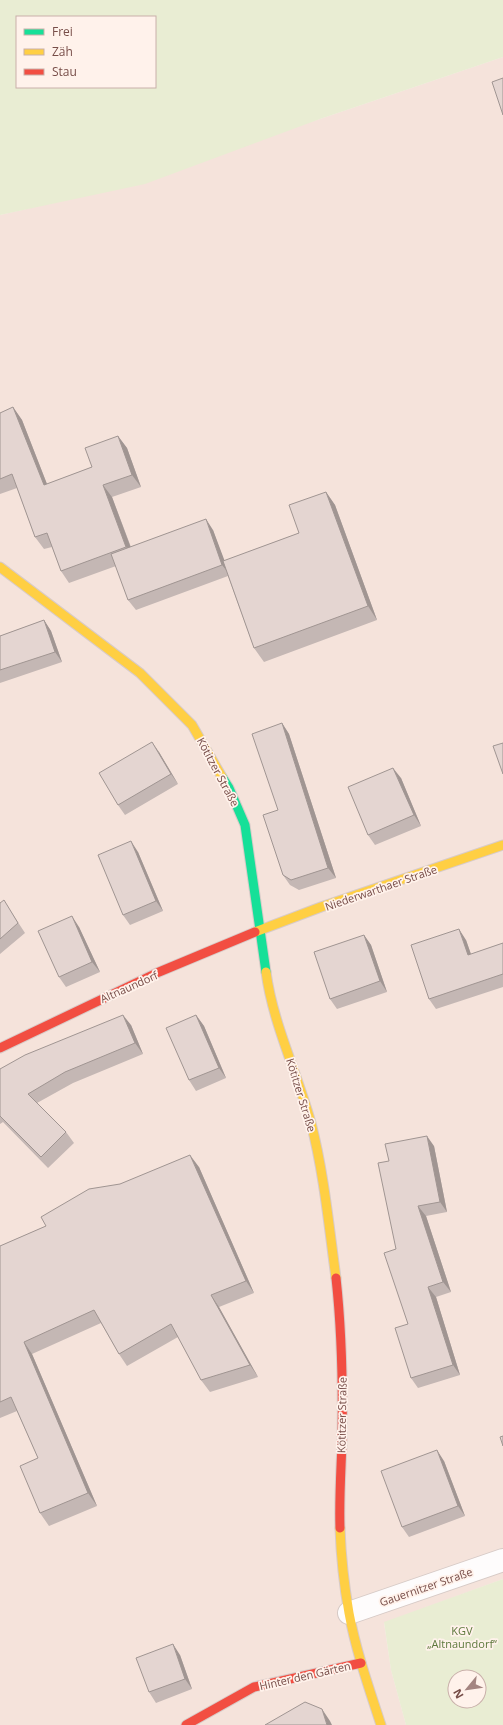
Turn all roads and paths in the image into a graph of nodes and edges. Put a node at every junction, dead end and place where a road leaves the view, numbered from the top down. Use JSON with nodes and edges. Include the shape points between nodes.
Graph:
{"nodes":[{"id":1,"x":0,"y":567,"type":"edge"},
{"id":2,"x":503,"y":845,"type":"edge"},
{"id":3,"x":260,"y":931,"type":"junction"},
{"id":4,"x":0,"y":1048,"type":"edge"},
{"id":5,"x":503,"y":1560,"type":"edge"},
{"id":6,"x":349,"y":1613,"type":"junction"},
{"id":7,"x":361,"y":1663,"type":"junction"},
{"id":8,"x":186,"y":1725,"type":"edge"},
{"id":9,"x":381,"y":1725,"type":"edge"}],
"edges":[{"from":1,"to":3,"type":"street","name":"Kötitzer Straße","via":[[140,673],[192,725],[229,788],[245,825]]},
{"from":2,"to":3,"type":"street","name":"Niederwarthaer Straße"},
{"from":3,"to":4,"type":"street","name":"Altnaundorf","via":[[213,949]]},
{"from":3,"to":6,"type":"street","name":"Kötitzer Straße","via":[[267,979],[311,1123],[326,1202],[343,1370],[339,1502],[341,1548]]},
{"from":5,"to":6,"type":"street","name":"Gauernitzer Straße"},
{"from":6,"to":7,"type":"street","name":"Kötitzer Straße"},
{"from":7,"to":8,"type":"street","name":"Hinter den Gärten","via":[[254,1688]]},
{"from":7,"to":9,"type":"street","name":"Kötitzer Straße"}]}
